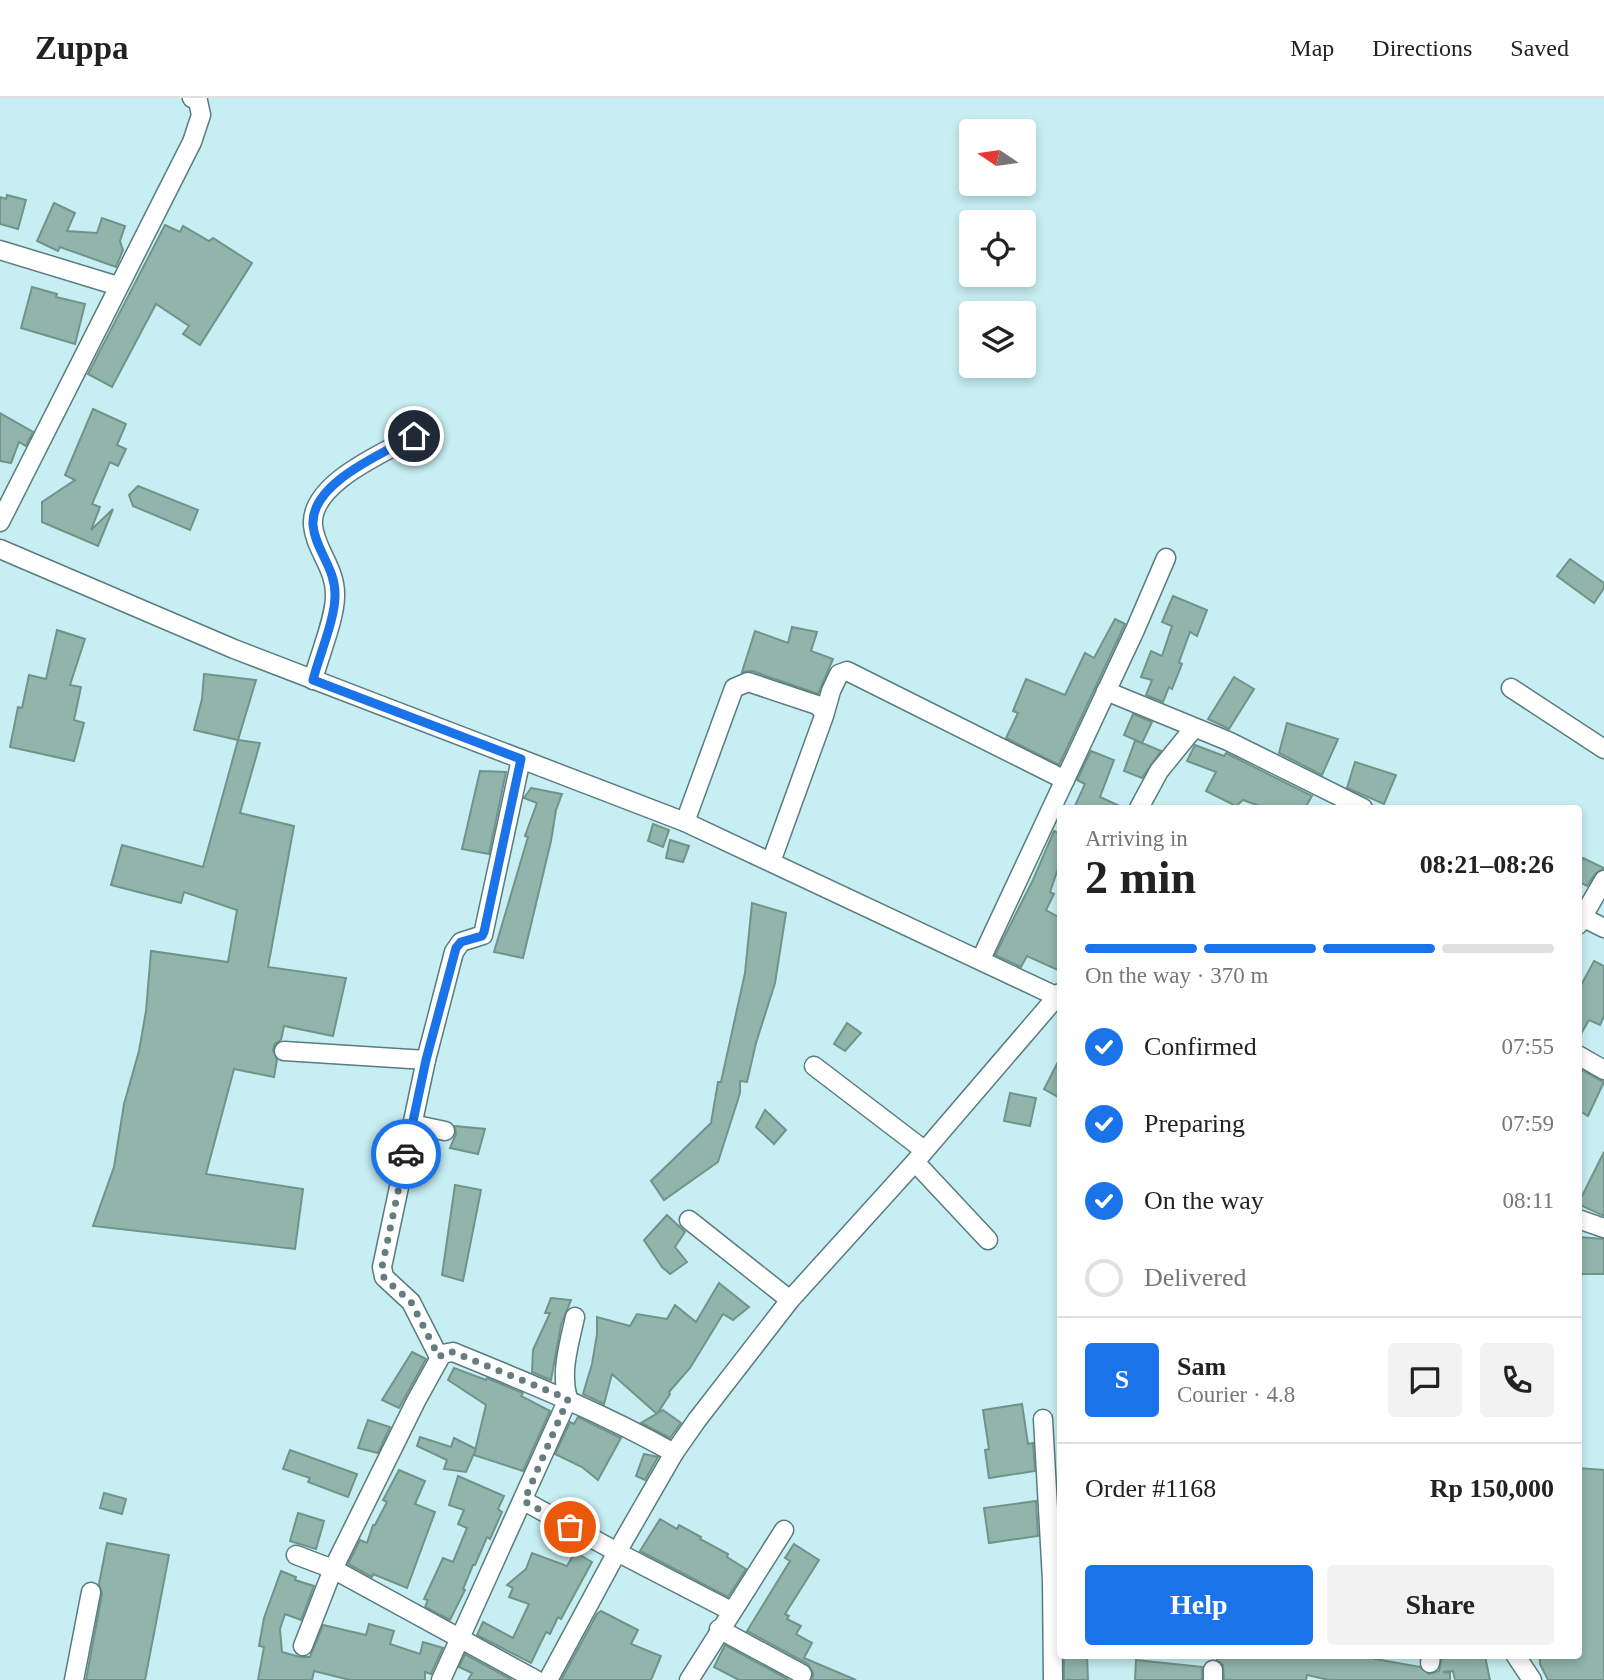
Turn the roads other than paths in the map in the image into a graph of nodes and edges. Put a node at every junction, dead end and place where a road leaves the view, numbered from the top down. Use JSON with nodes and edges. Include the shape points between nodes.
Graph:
{"nodes":[{"id":1,"x":192,"y":98,"type":"edge"},
{"id":2,"x":0,"y":250,"type":"edge"},
{"id":3,"x":118,"y":286,"type":"junction"},
{"id":4,"x":414,"y":436,"type":"dead end"},
{"id":5,"x":0,"y":522,"type":"edge"},
{"id":6,"x":0,"y":549,"type":"edge"},
{"id":7,"x":1166,"y":558,"type":"dead end"},
{"id":8,"x":313,"y":680,"type":"junction"},
{"id":9,"x":1511,"y":688,"type":"dead end"},
{"id":10,"x":1106,"y":691,"type":"junction"},
{"id":11,"x":824,"y":712,"type":"junction"},
{"id":12,"x":1194,"y":728,"type":"junction"},
{"id":13,"x":1604,"y":749,"type":"edge"},
{"id":14,"x":521,"y":759,"type":"junction"},
{"id":15,"x":1065,"y":780,"type":"junction"},
{"id":16,"x":1331,"y":793,"type":"junction"},
{"id":17,"x":1141,"y":805,"type":"edge"},
{"id":18,"x":1323,"y":805,"type":"edge"},
{"id":19,"x":1357,"y":805,"type":"edge"},
{"id":20,"x":685,"y":822,"type":"junction"},
{"id":21,"x":771,"y":862,"type":"junction"},
{"id":22,"x":1604,"y":880,"type":"edge"},
{"id":23,"x":1582,"y":916,"type":"edge"},
{"id":24,"x":1582,"y":920,"type":"edge"},
{"id":25,"x":1604,"y":928,"type":"edge"},
{"id":26,"x":981,"y":959,"type":"junction"},
{"id":27,"x":1057,"y":995,"type":"edge"},
{"id":28,"x":1057,"y":999,"type":"edge"},
{"id":29,"x":284,"y":1051,"type":"dead end"},
{"id":30,"x":1582,"y":1057,"type":"edge"},
{"id":31,"x":426,"y":1060,"type":"junction"},
{"id":32,"x":814,"y":1066,"type":"dead end"},
{"id":33,"x":1604,"y":1070,"type":"edge"},
{"id":34,"x":412,"y":1124,"type":"junction"},
{"id":35,"x":445,"y":1130,"type":"dead end"},
{"id":36,"x":919,"y":1156,"type":"junction"},
{"id":37,"x":689,"y":1220,"type":"dead end"},
{"id":38,"x":1582,"y":1220,"type":"edge"},
{"id":39,"x":1604,"y":1228,"type":"edge"},
{"id":40,"x":988,"y":1240,"type":"dead end"},
{"id":41,"x":790,"y":1300,"type":"junction"},
{"id":42,"x":576,"y":1317,"type":"dead end"},
{"id":43,"x":439,"y":1357,"type":"junction"},
{"id":44,"x":568,"y":1399,"type":"junction"},
{"id":45,"x":1044,"y":1419,"type":"dead end"},
{"id":46,"x":674,"y":1453,"type":"junction"},
{"id":47,"x":524,"y":1501,"type":"junction"},
{"id":48,"x":784,"y":1530,"type":"dead end"},
{"id":49,"x":617,"y":1552,"type":"junction"},
{"id":50,"x":296,"y":1555,"type":"dead end"},
{"id":51,"x":333,"y":1569,"type":"junction"},
{"id":52,"x":91,"y":1592,"type":"dead end"},
{"id":53,"x":732,"y":1611,"type":"junction"},
{"id":54,"x":719,"y":1629,"type":"junction"},
{"id":55,"x":460,"y":1640,"type":"junction"},
{"id":56,"x":303,"y":1646,"type":"dead end"},
{"id":57,"x":1518,"y":1659,"type":"edge"},
{"id":58,"x":802,"y":1674,"type":"dead end"},
{"id":59,"x":74,"y":1680,"type":"edge"},
{"id":60,"x":441,"y":1680,"type":"edge"},
{"id":61,"x":536,"y":1680,"type":"edge"},
{"id":62,"x":548,"y":1680,"type":"edge"},
{"id":63,"x":689,"y":1680,"type":"edge"},
{"id":64,"x":1053,"y":1680,"type":"edge"},
{"id":65,"x":1532,"y":1680,"type":"edge"}],
"edges":[{"from":1,"to":3,"type":"street","via":[[198,101],[201,115],[192,142]]},
{"from":2,"to":3,"type":"street"},
{"from":3,"to":5,"type":"street"},
{"from":4,"to":8,"type":"street","via":[[345,474],[317,504],[313,524],[334,575],[335,598]]},
{"from":6,"to":8,"type":"street"},
{"from":7,"to":10,"type":"street"},
{"from":8,"to":14,"type":"street"},
{"from":9,"to":13,"type":"street"},
{"from":10,"to":12,"type":"street"},
{"from":10,"to":15,"type":"street"},
{"from":11,"to":15,"type":"street","via":[[839,674],[847,671]]},
{"from":11,"to":20,"type":"street","via":[[817,705],[748,682],[734,688]]},
{"from":11,"to":21,"type":"street"},
{"from":12,"to":16,"type":"street"},
{"from":12,"to":17,"type":"street","via":[[1159,771]]},
{"from":14,"to":20,"type":"street"},
{"from":14,"to":31,"type":"street","via":[[483,934],[456,948]]},
{"from":15,"to":26,"type":"street"},
{"from":16,"to":18,"type":"street"},
{"from":16,"to":19,"type":"street"},
{"from":20,"to":21,"type":"street"},
{"from":21,"to":26,"type":"street"},
{"from":22,"to":23,"type":"street"},
{"from":24,"to":25,"type":"street"},
{"from":26,"to":27,"type":"street"},
{"from":28,"to":36,"type":"street"},
{"from":29,"to":31,"type":"street"},
{"from":30,"to":33,"type":"street"},
{"from":31,"to":34,"type":"street"},
{"from":32,"to":36,"type":"street"},
{"from":34,"to":35,"type":"street"},
{"from":34,"to":43,"type":"street","via":[[382,1271],[411,1302]]},
{"from":36,"to":40,"type":"street"},
{"from":36,"to":41,"type":"street"},
{"from":37,"to":41,"type":"street"},
{"from":38,"to":39,"type":"street"},
{"from":41,"to":46,"type":"street"},
{"from":42,"to":44,"type":"street","via":[[565,1368]]},
{"from":43,"to":44,"type":"street","via":[[453,1352]]},
{"from":43,"to":51,"type":"street"},
{"from":44,"to":46,"type":"street"},
{"from":44,"to":47,"type":"street"},
{"from":45,"to":64,"type":"street"},
{"from":46,"to":49,"type":"street"},
{"from":47,"to":49,"type":"street"},
{"from":47,"to":55,"type":"street"},
{"from":48,"to":53,"type":"street"},
{"from":49,"to":53,"type":"street"},
{"from":49,"to":62,"type":"street"},
{"from":50,"to":51,"type":"street"},
{"from":51,"to":55,"type":"street"},
{"from":51,"to":56,"type":"street"},
{"from":52,"to":59,"type":"street"},
{"from":53,"to":54,"type":"street"},
{"from":54,"to":58,"type":"street"},
{"from":54,"to":63,"type":"street"},
{"from":55,"to":60,"type":"street"},
{"from":55,"to":61,"type":"street"},
{"from":57,"to":65,"type":"street"}]}
